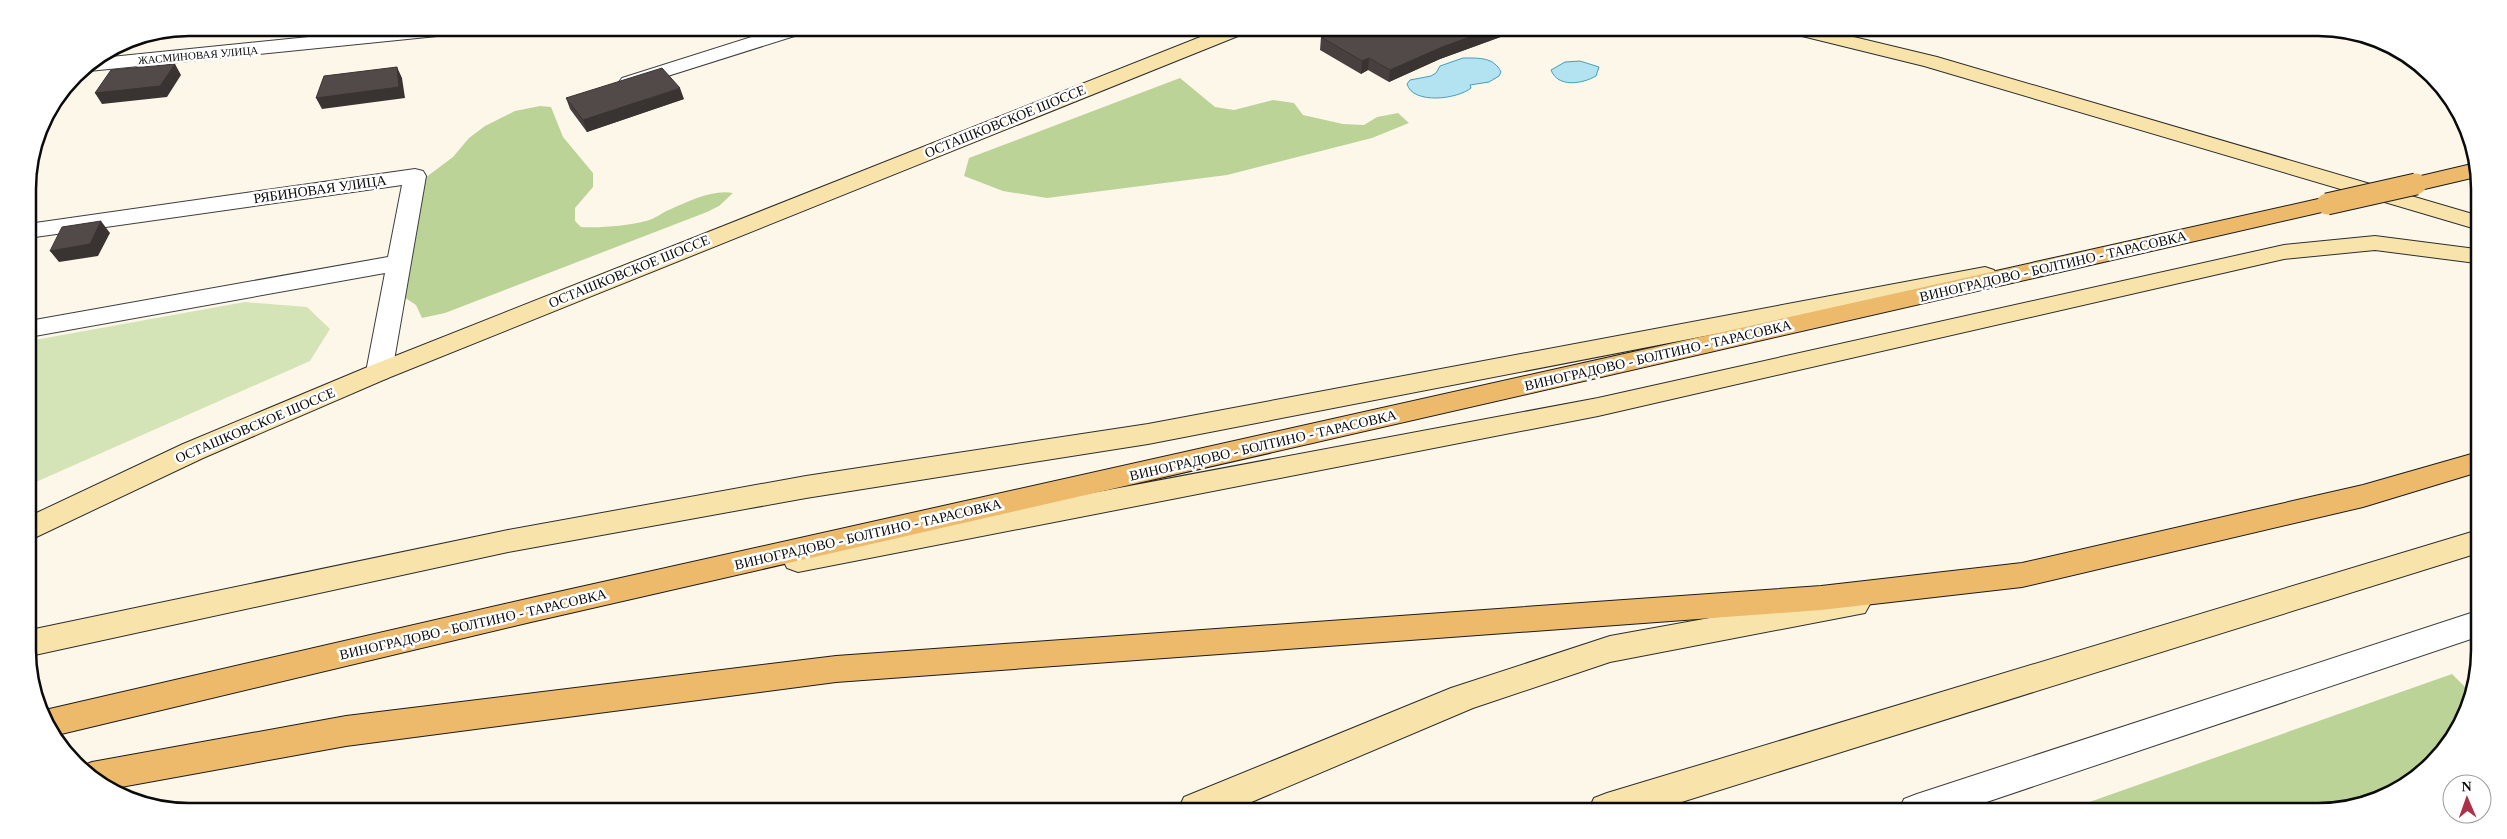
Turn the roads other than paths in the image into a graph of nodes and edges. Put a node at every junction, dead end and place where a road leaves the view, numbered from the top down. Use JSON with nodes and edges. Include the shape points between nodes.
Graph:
{"nodes":[{"id":1,"x":319,"y":36,"type":"edge"},
{"id":2,"x":775,"y":36,"type":"edge"},
{"id":3,"x":1221,"y":36,"type":"edge"},
{"id":4,"x":1826,"y":36,"type":"edge"},
{"id":5,"x":1876,"y":36,"type":"edge"},
{"id":6,"x":1930,"y":61,"type":"junction"},
{"id":7,"x":102,"y":64,"type":"edge"},
{"id":8,"x":608,"y":89,"type":"edge"},
{"id":9,"x":2469,"y":172,"type":"edge"},
{"id":10,"x":2471,"y":221,"type":"edge"},
{"id":11,"x":37,"y":230,"type":"edge"},
{"id":12,"x":2214,"y":230,"type":"junction"},
{"id":13,"x":2471,"y":255,"type":"edge"},
{"id":14,"x":399,"y":263,"type":"junction"},
{"id":15,"x":37,"y":329,"type":"edge"},
{"id":16,"x":379,"y":372,"type":"junction"},
{"id":17,"x":2471,"y":464,"type":"edge"},
{"id":18,"x":36,"y":526,"type":"edge"},
{"id":19,"x":2471,"y":543,"type":"edge"},
{"id":20,"x":2022,"y":575,"type":"junction"},
{"id":21,"x":531,"y":610,"type":"junction"},
{"id":22,"x":2471,"y":626,"type":"edge"},
{"id":23,"x":36,"y":642,"type":"edge"},
{"id":24,"x":55,"y":721,"type":"edge"},
{"id":25,"x":102,"y":775,"type":"edge"},
{"id":26,"x":1628,"y":802,"type":"edge"},
{"id":27,"x":1941,"y":802,"type":"edge"},
{"id":28,"x":1210,"y":803,"type":"edge"}],
"edges":[{"from":1,"to":7,"type":"street","name":"ЖАСМИНОВАЯ УЛИЦА"},
{"from":2,"to":8,"type":"street"},
{"from":3,"to":16,"type":"main road","name":"ОСТАШКОВСКОЕ ШОССЕ"},
{"from":4,"to":6,"type":"main road"},
{"from":5,"to":6,"type":"main road"},
{"from":6,"to":10,"type":"main road"},
{"from":9,"to":12,"type":"main road","name":"ВИНОГРАДОВО - БОЛТИНО - ТАРАСОВКА","bridge":true},
{"from":11,"to":14,"type":"street","name":"РЯБИНОВАЯ УЛИЦА","via":[[415,176]]},
{"from":12,"to":21,"type":"main road","name":"ВИНОГРАДОВО - БОЛТИНО - ТАРАСОВКА"},
{"from":12,"to":23,"type":"main road","via":[[1148,434],[806,487],[508,541]]},
{"from":13,"to":21,"type":"main road","via":[[2375,243],[2284,252],[1598,407]]},
{"from":14,"to":15,"type":"street"},
{"from":14,"to":16,"type":"street","name":"РЯБИНОВАЯ УЛИЦА"},
{"from":16,"to":18,"type":"main road","name":"ОСТАШКОВСКОЕ ШОССЕ","via":[[193,451]]},
{"from":17,"to":20,"type":"main road","via":[[2363,496]]},
{"from":19,"to":26,"type":"main road"},
{"from":20,"to":25,"type":"main road","via":[[1821,598],[836,669],[346,731]]},
{"from":20,"to":28,"type":"main road","via":[[1738,624],[1610,650],[1464,698]]},
{"from":21,"to":24,"type":"main road","name":"ВИНОГРАДОВО - БОЛТИНО - ТАРАСОВКА"},
{"from":22,"to":27,"type":"street"}]}
